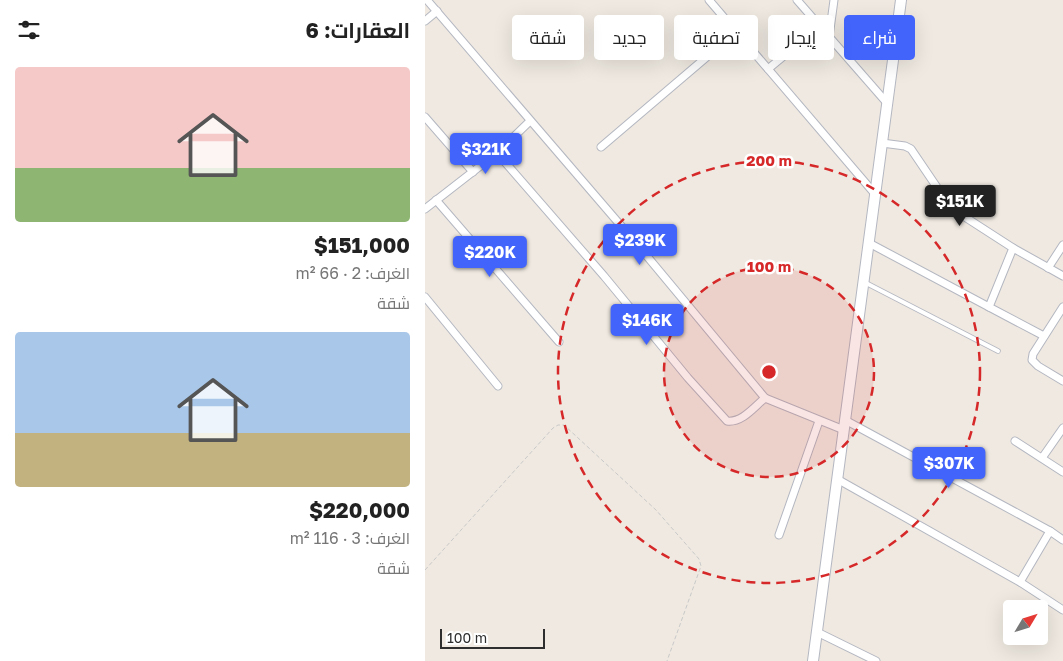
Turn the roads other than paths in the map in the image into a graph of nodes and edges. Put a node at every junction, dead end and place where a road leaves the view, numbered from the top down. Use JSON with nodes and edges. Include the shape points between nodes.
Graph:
{"nodes":[{"id":1,"x":427,"y":0,"type":"edge"},
{"id":2,"x":709,"y":0,"type":"edge"},
{"id":3,"x":797,"y":0,"type":"edge"},
{"id":4,"x":834,"y":0,"type":"edge"},
{"id":5,"x":901,"y":0,"type":"edge"},
{"id":6,"x":437,"y":11,"type":"junction"},
{"id":7,"x":722,"y":15,"type":"edge"},
{"id":8,"x":810,"y":15,"type":"edge"},
{"id":9,"x":832,"y":15,"type":"edge"},
{"id":10,"x":425,"y":21,"type":"edge"},
{"id":11,"x":834,"y":43,"type":"edge"},
{"id":12,"x":758,"y":57,"type":"edge"},
{"id":13,"x":703,"y":60,"type":"edge"},
{"id":14,"x":779,"y":60,"type":"edge"},
{"id":15,"x":768,"y":69,"type":"junction"},
{"id":16,"x":887,"y":103,"type":"junction"},
{"id":17,"x":425,"y":117,"type":"edge"},
{"id":18,"x":530,"y":121,"type":"junction"},
{"id":19,"x":882,"y":143,"type":"junction"},
{"id":20,"x":601,"y":147,"type":"dead end"},
{"id":21,"x":497,"y":152,"type":"junction"},
{"id":22,"x":473,"y":172,"type":"junction"},
{"id":23,"x":875,"y":194,"type":"junction"},
{"id":24,"x":436,"y":200,"type":"junction"},
{"id":25,"x":425,"y":209,"type":"edge"},
{"id":26,"x":869,"y":243,"type":"junction"},
{"id":27,"x":1063,"y":245,"type":"edge"},
{"id":28,"x":1013,"y":248,"type":"junction"},
{"id":29,"x":1048,"y":268,"type":"junction"},
{"id":30,"x":1063,"y":276,"type":"edge"},
{"id":31,"x":864,"y":282,"type":"junction"},
{"id":32,"x":425,"y":297,"type":"edge"},
{"id":33,"x":989,"y":307,"type":"junction"},
{"id":34,"x":1063,"y":307,"type":"edge"},
{"id":35,"x":1044,"y":336,"type":"junction"},
{"id":36,"x":559,"y":342,"type":"dead end"},
{"id":37,"x":998,"y":351,"type":"dead end"},
{"id":38,"x":1063,"y":380,"type":"edge"},
{"id":39,"x":498,"y":386,"type":"dead end"},
{"id":40,"x":765,"y":398,"type":"junction"},
{"id":41,"x":819,"y":421,"type":"junction"},
{"id":42,"x":844,"y":425,"type":"junction"},
{"id":43,"x":1063,"y":428,"type":"edge"},
{"id":44,"x":1015,"y":441,"type":"dead end"},
{"id":45,"x":1042,"y":458,"type":"junction"},
{"id":46,"x":1063,"y":472,"type":"edge"},
{"id":47,"x":837,"y":479,"type":"junction"},
{"id":48,"x":1050,"y":531,"type":"junction"},
{"id":49,"x":779,"y":535,"type":"dead end"},
{"id":50,"x":1063,"y":540,"type":"edge"},
{"id":51,"x":1020,"y":582,"type":"junction"},
{"id":52,"x":1063,"y":610,"type":"edge"},
{"id":53,"x":817,"y":632,"type":"junction"},
{"id":54,"x":813,"y":661,"type":"edge"},
{"id":55,"x":876,"y":661,"type":"edge"}],
"edges":[{"from":1,"to":6,"type":"street"},
{"from":2,"to":7,"type":"street"},
{"from":3,"to":8,"type":"street"},
{"from":4,"to":9,"type":"street"},
{"from":5,"to":16,"type":"main road"},
{"from":6,"to":10,"type":"street"},
{"from":6,"to":18,"type":"street"},
{"from":11,"to":16,"type":"street"},
{"from":12,"to":15,"type":"street"},
{"from":13,"to":20,"type":"street"},
{"from":14,"to":15,"type":"street"},
{"from":15,"to":23,"type":"street"},
{"from":16,"to":19,"type":"main road"},
{"from":17,"to":22,"type":"street"},
{"from":18,"to":21,"type":"street"},
{"from":18,"to":40,"type":"street"},
{"from":19,"to":23,"type":"main road"},
{"from":19,"to":28,"type":"street","via":[[911,149],[951,208]]},
{"from":21,"to":22,"type":"street"},
{"from":21,"to":40,"type":"street","via":[[722,417],[733,422]]},
{"from":22,"to":24,"type":"street"},
{"from":23,"to":26,"type":"main road"},
{"from":24,"to":25,"type":"street"},
{"from":24,"to":36,"type":"street"},
{"from":26,"to":31,"type":"main road"},
{"from":26,"to":33,"type":"street"},
{"from":27,"to":29,"type":"street"},
{"from":28,"to":29,"type":"street"},
{"from":28,"to":33,"type":"street"},
{"from":29,"to":30,"type":"street"},
{"from":31,"to":37,"type":"lane"},
{"from":31,"to":42,"type":"main road"},
{"from":32,"to":39,"type":"street"},
{"from":33,"to":35,"type":"street"},
{"from":34,"to":35,"type":"street"},
{"from":35,"to":38,"type":"street","via":[[1032,360]]},
{"from":40,"to":41,"type":"street"},
{"from":41,"to":42,"type":"street"},
{"from":41,"to":49,"type":"street"},
{"from":42,"to":47,"type":"main road"},
{"from":42,"to":48,"type":"street"},
{"from":43,"to":45,"type":"street"},
{"from":44,"to":45,"type":"street"},
{"from":45,"to":46,"type":"street"},
{"from":47,"to":51,"type":"street"},
{"from":47,"to":53,"type":"main road"},
{"from":48,"to":50,"type":"street"},
{"from":48,"to":51,"type":"street"},
{"from":51,"to":52,"type":"street"},
{"from":53,"to":54,"type":"main road"},
{"from":53,"to":55,"type":"street"}]}
